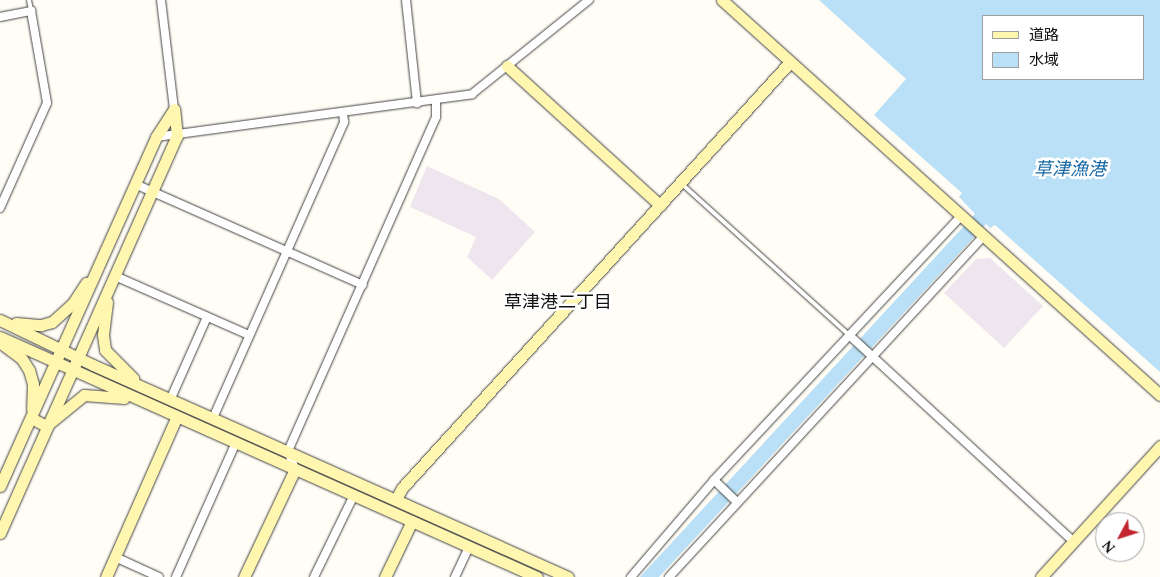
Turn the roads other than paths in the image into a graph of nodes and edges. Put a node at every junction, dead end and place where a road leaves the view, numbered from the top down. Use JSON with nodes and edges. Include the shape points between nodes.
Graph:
{"nodes":[{"id":1,"x":29,"y":0,"type":"edge"},
{"id":2,"x":161,"y":0,"type":"edge"},
{"id":3,"x":406,"y":0,"type":"edge"},
{"id":4,"x":590,"y":0,"type":"edge"},
{"id":5,"x":722,"y":0,"type":"edge"},
{"id":6,"x":31,"y":11,"type":"junction"},
{"id":7,"x":0,"y":17,"type":"edge"},
{"id":8,"x":790,"y":62,"type":"junction"},
{"id":9,"x":507,"y":66,"type":"junction"},
{"id":10,"x":436,"y":100,"type":"junction"},
{"id":11,"x":417,"y":102,"type":"junction"},
{"id":12,"x":174,"y":109,"type":"junction"},
{"id":13,"x":343,"y":112,"type":"junction"},
{"id":14,"x":176,"y":136,"type":"junction"},
{"id":15,"x":156,"y":138,"type":"junction"},
{"id":16,"x":680,"y":183,"type":"junction"},
{"id":17,"x":135,"y":184,"type":"junction"},
{"id":18,"x":153,"y":191,"type":"junction"},
{"id":19,"x":660,"y":205,"type":"junction"},
{"id":20,"x":0,"y":208,"type":"edge"},
{"id":21,"x":963,"y":217,"type":"junction"},
{"id":22,"x":982,"y":235,"type":"junction"},
{"id":23,"x":109,"y":243,"type":"junction"},
{"id":24,"x":288,"y":251,"type":"junction"},
{"id":25,"x":115,"y":276,"type":"junction"},
{"id":26,"x":363,"y":285,"type":"junction"},
{"id":27,"x":109,"y":290,"type":"junction"},
{"id":28,"x":207,"y":317,"type":"junction"},
{"id":29,"x":0,"y":319,"type":"edge"},
{"id":30,"x":249,"y":335,"type":"junction"},
{"id":31,"x":0,"y":337,"type":"edge"},
{"id":32,"x":851,"y":338,"type":"junction"},
{"id":33,"x":0,"y":342,"type":"edge"},
{"id":34,"x":63,"y":350,"type":"junction"},
{"id":35,"x":870,"y":356,"type":"junction"},
{"id":36,"x":78,"y":358,"type":"junction"},
{"id":37,"x":57,"y":362,"type":"junction"},
{"id":38,"x":72,"y":370,"type":"junction"},
{"id":39,"x":142,"y":386,"type":"junction"},
{"id":40,"x":1160,"y":395,"type":"edge"},
{"id":41,"x":171,"y":398,"type":"junction"},
{"id":42,"x":135,"y":400,"type":"junction"},
{"id":43,"x":30,"y":418,"type":"junction"},
{"id":44,"x":176,"y":418,"type":"junction"},
{"id":45,"x":213,"y":418,"type":"junction"},
{"id":46,"x":46,"y":426,"type":"junction"},
{"id":47,"x":236,"y":442,"type":"junction"},
{"id":48,"x":1160,"y":446,"type":"edge"},
{"id":49,"x":288,"y":450,"type":"junction"},
{"id":50,"x":295,"y":469,"type":"junction"},
{"id":51,"x":717,"y":483,"type":"junction"},
{"id":52,"x":0,"y":486,"type":"edge"},
{"id":53,"x":354,"y":495,"type":"junction"},
{"id":54,"x":396,"y":499,"type":"junction"},
{"id":55,"x":735,"y":499,"type":"junction"},
{"id":56,"x":412,"y":521,"type":"junction"},
{"id":57,"x":0,"y":534,"type":"edge"},
{"id":58,"x":1074,"y":542,"type":"junction"},
{"id":59,"x":469,"y":547,"type":"junction"},
{"id":60,"x":115,"y":557,"type":"junction"},
{"id":61,"x":530,"y":576,"type":"edge"},
{"id":62,"x":106,"y":577,"type":"edge"},
{"id":63,"x":159,"y":577,"type":"edge"},
{"id":64,"x":176,"y":577,"type":"edge"},
{"id":65,"x":244,"y":577,"type":"edge"},
{"id":66,"x":314,"y":577,"type":"edge"},
{"id":67,"x":385,"y":577,"type":"edge"},
{"id":68,"x":455,"y":577,"type":"edge"},
{"id":69,"x":568,"y":577,"type":"edge"},
{"id":70,"x":631,"y":577,"type":"edge"},
{"id":71,"x":669,"y":577,"type":"edge"},
{"id":72,"x":1041,"y":577,"type":"edge"}],
"edges":[{"from":1,"to":6,"type":"lane"},
{"from":2,"to":12,"type":"street"},
{"from":3,"to":11,"type":"street"},
{"from":4,"to":9,"type":"street"},
{"from":5,"to":8,"type":"street"},
{"from":6,"to":7,"type":"street"},
{"from":6,"to":20,"type":"street","via":[[47,103]]},
{"from":8,"to":16,"type":"street"},
{"from":8,"to":21,"type":"street"},
{"from":9,"to":10,"type":"street","via":[[472,94]]},
{"from":9,"to":19,"type":"street"},
{"from":10,"to":11,"type":"street"},
{"from":10,"to":26,"type":"street","via":[[436,117]]},
{"from":11,"to":13,"type":"street"},
{"from":12,"to":14,"type":"street"},
{"from":12,"to":15,"type":"street"},
{"from":13,"to":14,"type":"street"},
{"from":13,"to":24,"type":"street","via":[[344,122]]},
{"from":14,"to":15,"type":"street"},
{"from":14,"to":18,"type":"street"},
{"from":15,"to":17,"type":"street"},
{"from":16,"to":19,"type":"street"},
{"from":16,"to":32,"type":"lane"},
{"from":17,"to":18,"type":"street"},
{"from":17,"to":23,"type":"street"},
{"from":18,"to":24,"type":"street"},
{"from":18,"to":25,"type":"street"},
{"from":19,"to":54,"type":"street","via":[[402,488]]},
{"from":21,"to":22,"type":"street"},
{"from":21,"to":32,"type":"street"},
{"from":22,"to":35,"type":"street"},
{"from":22,"to":40,"type":"street"},
{"from":23,"to":29,"type":"street","via":[[73,303],[52,322],[26,326]]},
{"from":23,"to":34,"type":"street"},
{"from":24,"to":26,"type":"street"},
{"from":24,"to":30,"type":"street"},
{"from":25,"to":27,"type":"street"},
{"from":25,"to":28,"type":"street"},
{"from":26,"to":49,"type":"street"},
{"from":27,"to":36,"type":"street"},
{"from":27,"to":39,"type":"street","via":[[103,335],[105,350]]},
{"from":28,"to":30,"type":"street"},
{"from":28,"to":41,"type":"street"},
{"from":29,"to":34,"type":"street"},
{"from":30,"to":45,"type":"street"},
{"from":31,"to":37,"type":"street"},
{"from":32,"to":35,"type":"street"},
{"from":32,"to":51,"type":"street"},
{"from":33,"to":43,"type":"street","via":[[22,359],[29,370],[33,394]]},
{"from":34,"to":36,"type":"street"},
{"from":34,"to":37,"type":"street"},
{"from":35,"to":55,"type":"street"},
{"from":35,"to":58,"type":"street"},
{"from":36,"to":38,"type":"street"},
{"from":36,"to":39,"type":"street"},
{"from":37,"to":38,"type":"street"},
{"from":37,"to":43,"type":"street"},
{"from":38,"to":42,"type":"street"},
{"from":38,"to":46,"type":"street"},
{"from":39,"to":41,"type":"street"},
{"from":41,"to":45,"type":"street"},
{"from":42,"to":44,"type":"street"},
{"from":42,"to":46,"type":"street","via":[[84,395]]},
{"from":43,"to":46,"type":"street"},
{"from":43,"to":52,"type":"street"},
{"from":44,"to":47,"type":"street"},
{"from":44,"to":60,"type":"street"},
{"from":45,"to":49,"type":"street"},
{"from":46,"to":57,"type":"street"},
{"from":47,"to":50,"type":"street"},
{"from":47,"to":64,"type":"street"},
{"from":48,"to":58,"type":"street"},
{"from":49,"to":50,"type":"street"},
{"from":49,"to":54,"type":"street"},
{"from":50,"to":53,"type":"street"},
{"from":50,"to":65,"type":"street"},
{"from":51,"to":55,"type":"street"},
{"from":51,"to":70,"type":"street"},
{"from":53,"to":56,"type":"street"},
{"from":53,"to":66,"type":"street"},
{"from":54,"to":69,"type":"street"},
{"from":55,"to":71,"type":"street"},
{"from":56,"to":59,"type":"street"},
{"from":56,"to":67,"type":"street"},
{"from":58,"to":72,"type":"street"},
{"from":59,"to":61,"type":"street"},
{"from":59,"to":68,"type":"street"},
{"from":60,"to":62,"type":"street"},
{"from":60,"to":63,"type":"street"}]}
